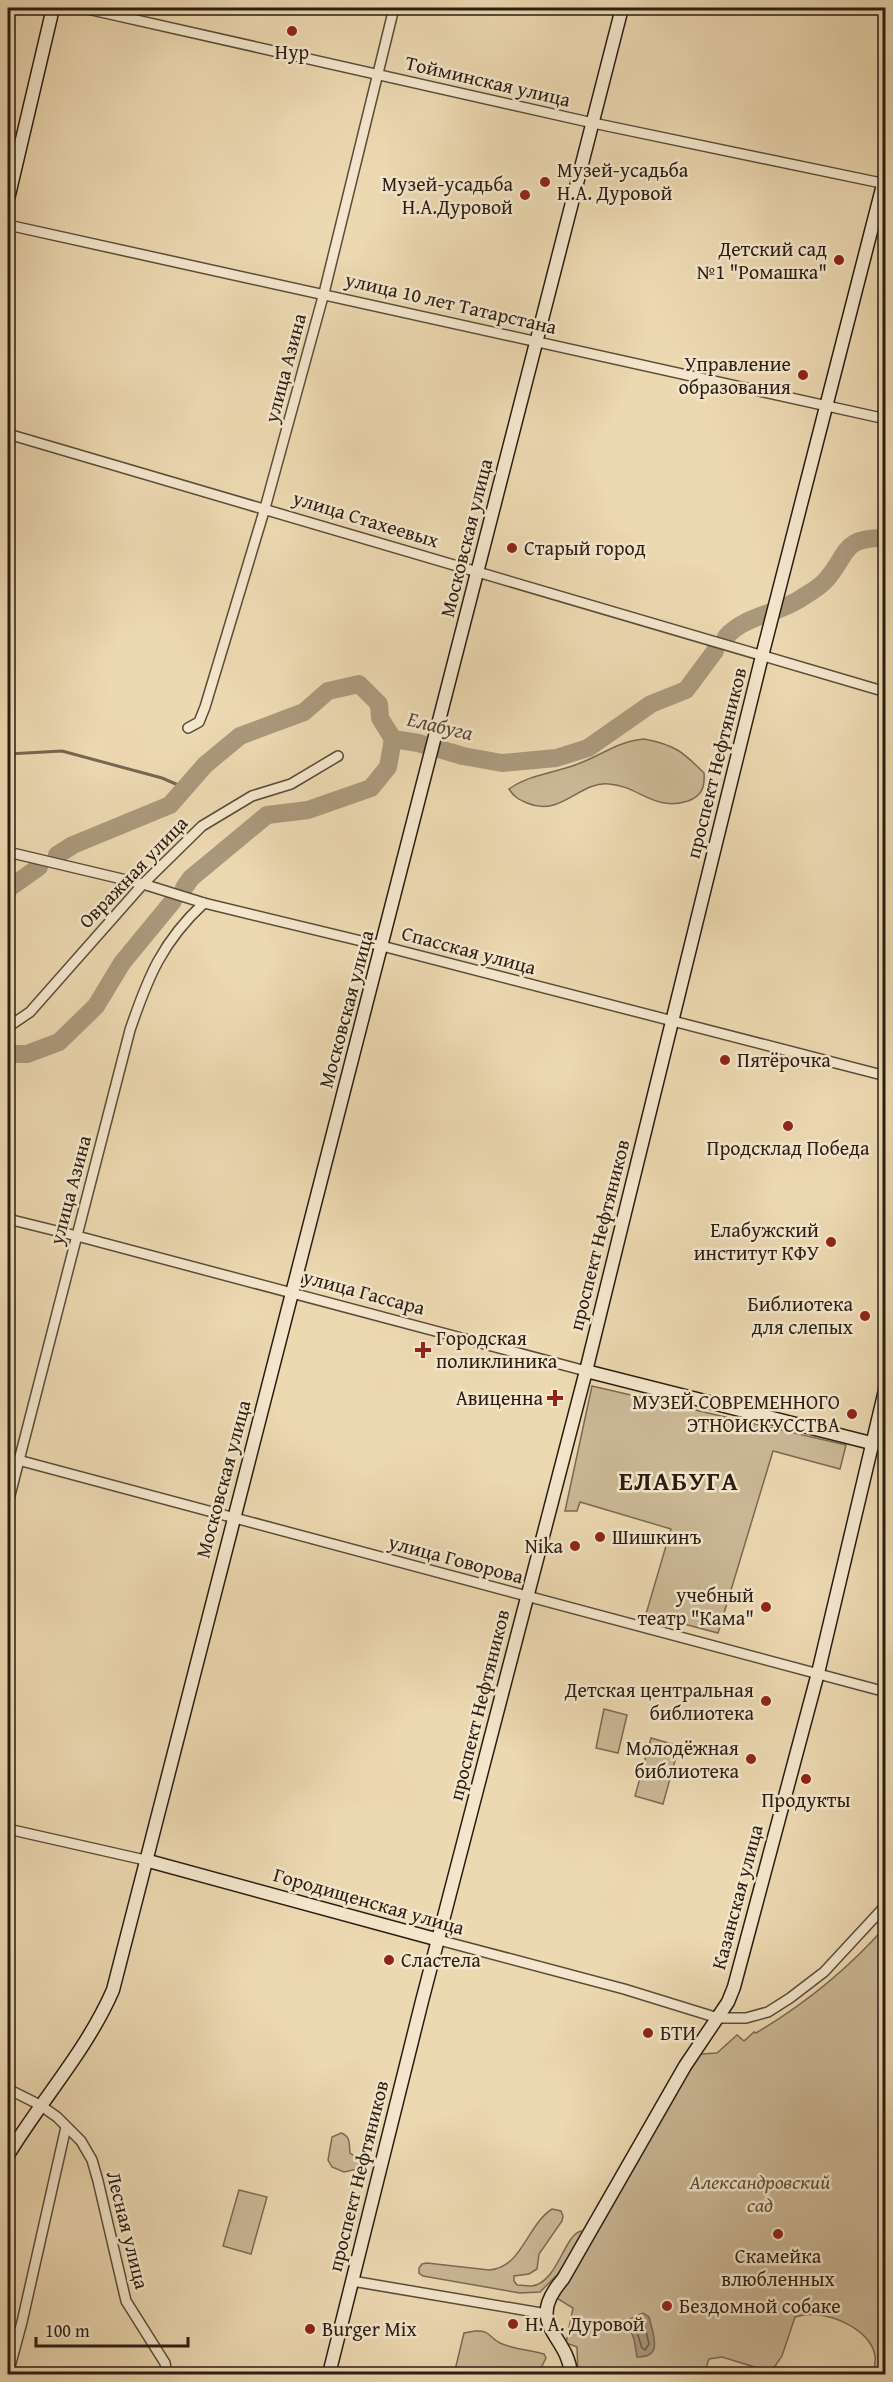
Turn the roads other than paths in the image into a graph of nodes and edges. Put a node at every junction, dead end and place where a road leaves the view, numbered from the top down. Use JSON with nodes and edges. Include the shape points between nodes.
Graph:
{"nodes":[{"id":1,"x":53,"y":8,"type":"edge"},
{"id":2,"x":83,"y":8,"type":"edge"},
{"id":3,"x":394,"y":8,"type":"edge"},
{"id":4,"x":622,"y":8,"type":"edge"},
{"id":5,"x":377,"y":74,"type":"junction"},
{"id":6,"x":593,"y":123,"type":"junction"},
{"id":7,"x":884,"y":180,"type":"edge"},
{"id":8,"x":8,"y":199,"type":"edge"},
{"id":9,"x":8,"y":225,"type":"edge"},
{"id":10,"x":324,"y":293,"type":"junction"},
{"id":11,"x":536,"y":341,"type":"junction"},
{"id":12,"x":825,"y":405,"type":"junction"},
{"id":13,"x":885,"y":419,"type":"edge"},
{"id":14,"x":8,"y":434,"type":"edge"},
{"id":15,"x":265,"y":508,"type":"junction"},
{"id":16,"x":477,"y":572,"type":"junction"},
{"id":17,"x":762,"y":656,"type":"junction"},
{"id":18,"x":885,"y":692,"type":"edge"},
{"id":19,"x":188,"y":728,"type":"dead end"},
{"id":20,"x":338,"y":756,"type":"dead end"},
{"id":21,"x":8,"y":852,"type":"edge"},
{"id":22,"x":143,"y":884,"type":"junction"},
{"id":23,"x":204,"y":903,"type":"junction"},
{"id":24,"x":382,"y":946,"type":"junction"},
{"id":25,"x":671,"y":1021,"type":"junction"},
{"id":26,"x":8,"y":1027,"type":"edge"},
{"id":27,"x":885,"y":1076,"type":"edge"},
{"id":28,"x":8,"y":1219,"type":"edge"},
{"id":29,"x":77,"y":1236,"type":"junction"},
{"id":30,"x":291,"y":1293,"type":"junction"},
{"id":31,"x":586,"y":1371,"type":"junction"},
{"id":32,"x":885,"y":1386,"type":"edge"},
{"id":33,"x":871,"y":1443,"type":"junction"},
{"id":34,"x":885,"y":1446,"type":"edge"},
{"id":35,"x":18,"y":1460,"type":"junction"},
{"id":36,"x":8,"y":1503,"type":"edge"},
{"id":37,"x":232,"y":1518,"type":"junction"},
{"id":38,"x":526,"y":1596,"type":"junction"},
{"id":39,"x":818,"y":1673,"type":"junction"},
{"id":40,"x":885,"y":1692,"type":"edge"},
{"id":41,"x":8,"y":1829,"type":"edge"},
{"id":42,"x":145,"y":1860,"type":"junction"},
{"id":43,"x":885,"y":1905,"type":"edge"},
{"id":44,"x":439,"y":1940,"type":"junction"},
{"id":45,"x":718,"y":2018,"type":"junction"},
{"id":46,"x":8,"y":2089,"type":"edge"},
{"id":47,"x":40,"y":2104,"type":"junction"},
{"id":48,"x":66,"y":2127,"type":"junction"},
{"id":49,"x":8,"y":2155,"type":"edge"},
{"id":50,"x":352,"y":2280,"type":"junction"},
{"id":51,"x":547,"y":2314,"type":"junction"},
{"id":52,"x":8,"y":2373,"type":"edge"},
{"id":53,"x":167,"y":2374,"type":"edge"},
{"id":54,"x":329,"y":2374,"type":"edge"},
{"id":55,"x":571,"y":2374,"type":"edge"}],
"edges":[{"from":1,"to":8,"type":"main road"},
{"from":2,"to":5,"type":"street","name":"Тойминская улица"},
{"from":3,"to":5,"type":"street","name":"улица Азина"},
{"from":4,"to":6,"type":"main road","name":"Московская улица"},
{"from":5,"to":6,"type":"street","name":"Тойминская улица"},
{"from":5,"to":10,"type":"street","name":"улица Азина"},
{"from":6,"to":7,"type":"street","name":"Тойминская улица"},
{"from":6,"to":11,"type":"main road","name":"Московская улица"},
{"from":7,"to":12,"type":"main road","name":"проспект Нефтяников"},
{"from":9,"to":10,"type":"street","name":"улица 10 лет Татарстана"},
{"from":10,"to":11,"type":"street","name":"улица 10 лет Татарстана"},
{"from":10,"to":15,"type":"street","name":"улица Азина"},
{"from":11,"to":12,"type":"street","name":"улица 10 лет Татарстана"},
{"from":11,"to":16,"type":"main road","name":"Московская улица"},
{"from":12,"to":13,"type":"street","name":"улица 10 лет Татарстана"},
{"from":12,"to":17,"type":"main road","name":"проспект Нефтяников"},
{"from":14,"to":15,"type":"street","name":"улица Стахеевых"},
{"from":15,"to":16,"type":"street","name":"улица Стахеевых"},
{"from":15,"to":19,"type":"street","name":"улица Азина","via":[[205,707],[199,722]]},
{"from":16,"to":17,"type":"street","name":"улица Стахеевых"},
{"from":16,"to":24,"type":"main road","name":"Московская улица"},
{"from":17,"to":18,"type":"street","name":"улица Стахеевых"},
{"from":17,"to":25,"type":"main road","name":"проспект Нефтяников"},
{"from":20,"to":22,"type":"street","name":"Овражная улица","via":[[291,784],[252,796],[202,826]]},
{"from":21,"to":22,"type":"street","name":"Спасская улица"},
{"from":22,"to":23,"type":"street","name":"Спасская улица"},
{"from":22,"to":26,"type":"street","name":"Овражная улица","via":[[30,1012]]},
{"from":23,"to":24,"type":"street","name":"Спасская улица"},
{"from":23,"to":29,"type":"street","name":"улица Азина","via":[[183,923],[146,982]]},
{"from":24,"to":25,"type":"street","name":"Спасская улица"},
{"from":24,"to":30,"type":"main road","name":"Московская улица"},
{"from":25,"to":27,"type":"street","name":"Спасская улица"},
{"from":25,"to":31,"type":"main road","name":"проспект Нефтяников"},
{"from":28,"to":29,"type":"street","name":"улица Гассара"},
{"from":29,"to":30,"type":"street","name":"улица Гассара"},
{"from":29,"to":35,"type":"street","name":"улица Азина"},
{"from":30,"to":31,"type":"street","name":"улица Гассара"},
{"from":30,"to":37,"type":"main road","name":"Московская улица"},
{"from":31,"to":33,"type":"main road","name":"улица Гассара"},
{"from":31,"to":38,"type":"main road","name":"проспект Нефтяников"},
{"from":32,"to":33,"type":"main road","name":"Казанская улица"},
{"from":33,"to":34,"type":"street","name":"улица Гассара"},
{"from":33,"to":39,"type":"main road","name":"Казанская улица"},
{"from":35,"to":36,"type":"street","name":"улица Азина"},
{"from":35,"to":37,"type":"street","name":"улица Говорова"},
{"from":37,"to":38,"type":"street","name":"улица Говорова"},
{"from":37,"to":42,"type":"main road","name":"Московская улица"},
{"from":38,"to":39,"type":"street","name":"улица Говорова"},
{"from":38,"to":44,"type":"main road","name":"проспект Нефтяников"},
{"from":39,"to":40,"type":"street","name":"улица Говорова"},
{"from":39,"to":45,"type":"main road","name":"Казанская улица","via":[[734,1987]]},
{"from":41,"to":42,"type":"street","name":"Городищенская улица"},
{"from":42,"to":44,"type":"main road","name":"Городищенская улица"},
{"from":42,"to":47,"type":"main road","name":"Московская улица","via":[[113,1990],[101,2018]]},
{"from":43,"to":45,"type":"street","via":[[824,1972],[790,1998],[758,2016]]},
{"from":44,"to":45,"type":"street","name":"Городищенская улица"},
{"from":44,"to":50,"type":"main road","name":"проспект Нефтяников"},
{"from":45,"to":51,"type":"main road","name":"Казанская улица","via":[[684,2066],[555,2288]]},
{"from":46,"to":47,"type":"street","name":"Лесная улица"},
{"from":47,"to":48,"type":"street","name":"Лесная улица"},
{"from":47,"to":49,"type":"main road","name":"Московская улица"},
{"from":48,"to":52,"type":"street"},
{"from":48,"to":53,"type":"street","name":"Лесная улица","via":[[81,2141],[92,2160],[126,2301],[165,2363]]},
{"from":50,"to":51,"type":"street"},
{"from":50,"to":54,"type":"main road","name":"проспект Нефтяников"},
{"from":51,"to":55,"type":"main road","via":[[553,2334],[569,2360]]}]}
